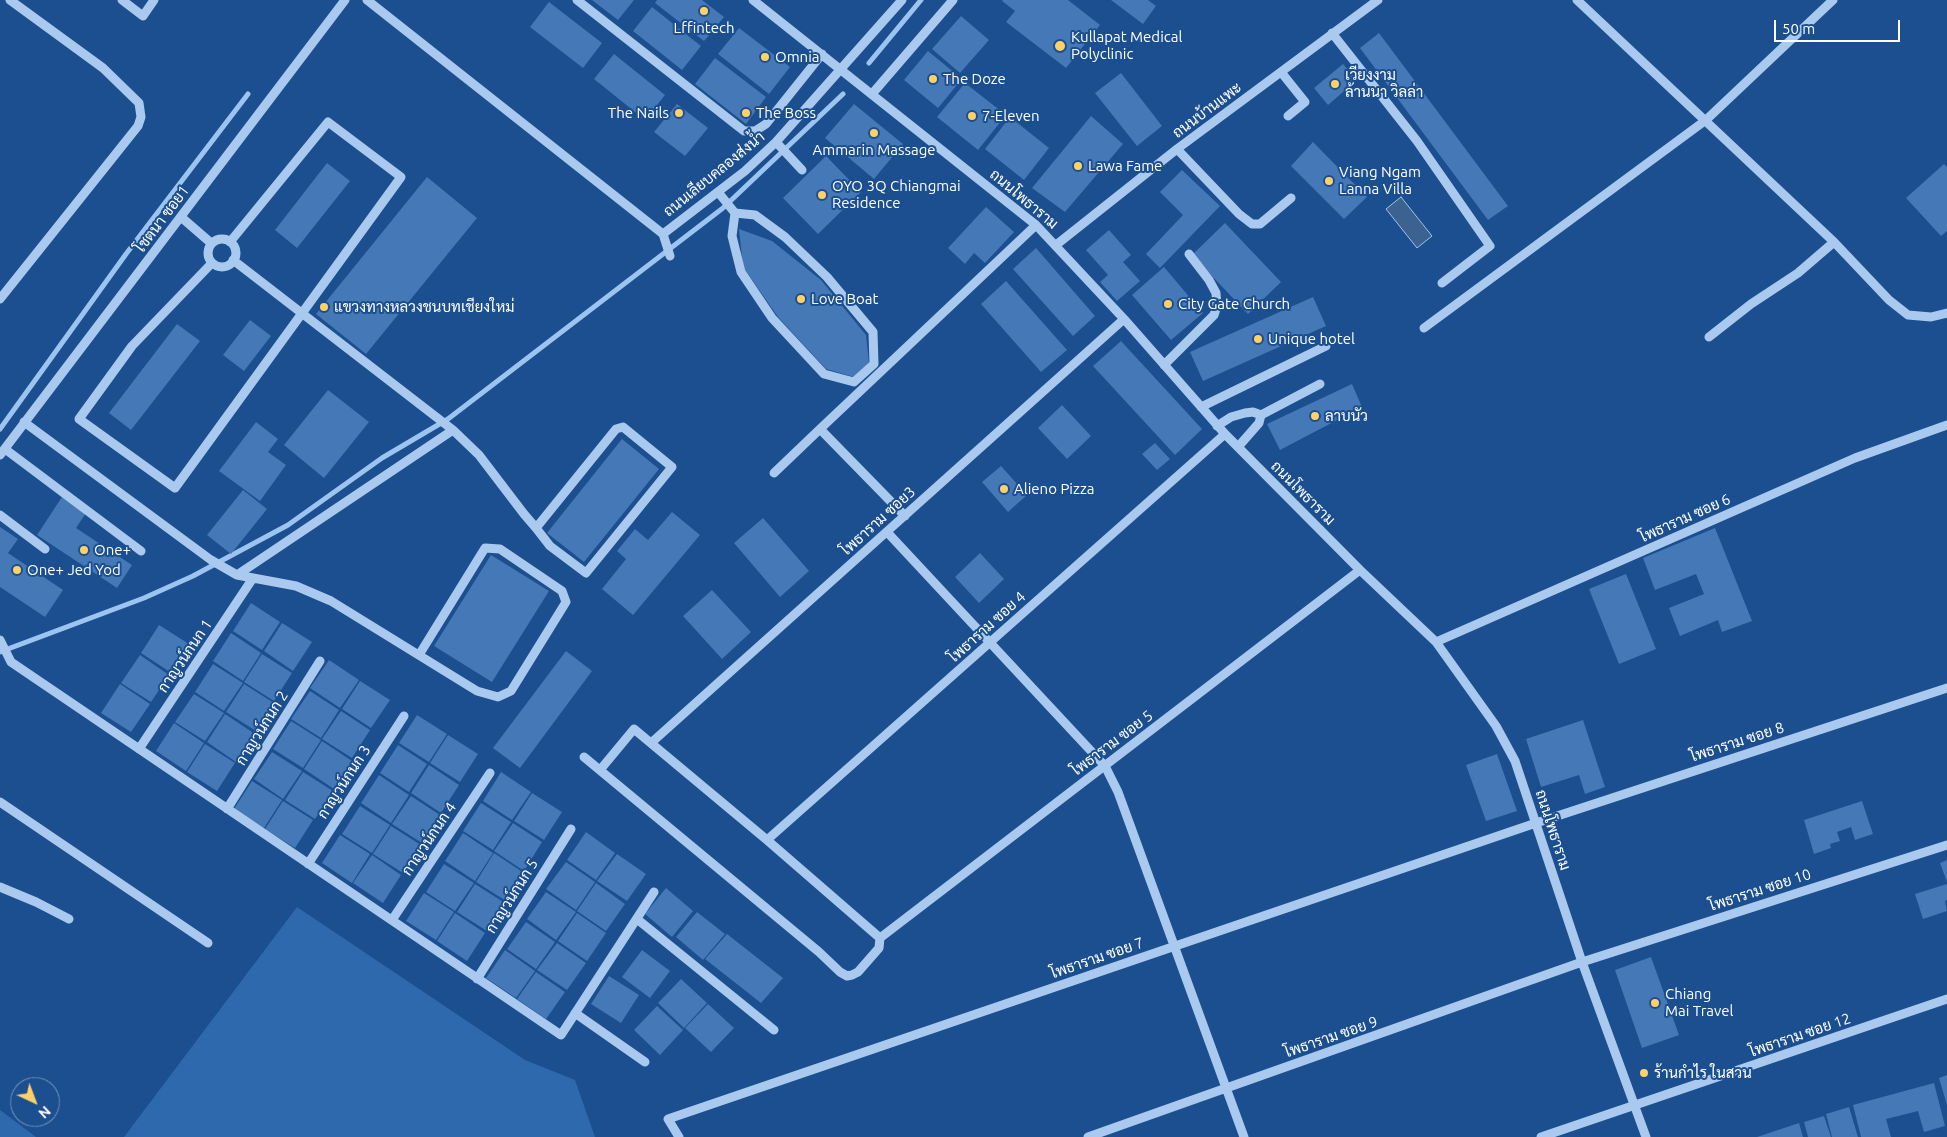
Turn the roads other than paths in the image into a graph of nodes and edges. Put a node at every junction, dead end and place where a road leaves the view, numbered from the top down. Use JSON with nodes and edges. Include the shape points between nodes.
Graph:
{"nodes":[{"id":1,"x":10,"y":0,"type":"edge"},
{"id":2,"x":122,"y":0,"type":"edge"},
{"id":3,"x":154,"y":0,"type":"edge"},
{"id":4,"x":345,"y":0,"type":"edge"},
{"id":5,"x":367,"y":0,"type":"edge"},
{"id":6,"x":576,"y":0,"type":"edge"},
{"id":7,"x":753,"y":0,"type":"edge"},
{"id":8,"x":902,"y":0,"type":"edge"},
{"id":9,"x":953,"y":0,"type":"edge"},
{"id":10,"x":1378,"y":0,"type":"edge"},
{"id":11,"x":1577,"y":0,"type":"edge"},
{"id":12,"x":1833,"y":0,"type":"edge"},
{"id":13,"x":1332,"y":33,"type":"junction"},
{"id":14,"x":822,"y":54,"type":"junction"},
{"id":15,"x":842,"y":70,"type":"junction"},
{"id":16,"x":1281,"y":72,"type":"junction"},
{"id":17,"x":872,"y":94,"type":"junction"},
{"id":18,"x":1288,"y":116,"type":"dead end"},
{"id":19,"x":1706,"y":120,"type":"junction"},
{"id":20,"x":776,"y":142,"type":"junction"},
{"id":21,"x":1177,"y":149,"type":"junction"},
{"id":22,"x":802,"y":170,"type":"dead end"},
{"id":23,"x":718,"y":192,"type":"junction"},
{"id":24,"x":1291,"y":198,"type":"dead end"},
{"id":25,"x":736,"y":213,"type":"junction"},
{"id":26,"x":181,"y":217,"type":"junction"},
{"id":27,"x":1036,"y":226,"type":"junction"},
{"id":28,"x":663,"y":234,"type":"junction"},
{"id":29,"x":230,"y":242,"type":"junction"},
{"id":30,"x":1834,"y":242,"type":"junction"},
{"id":31,"x":211,"y":243,"type":"junction"},
{"id":32,"x":1056,"y":245,"type":"junction"},
{"id":33,"x":1189,"y":254,"type":"dead end"},
{"id":34,"x":670,"y":256,"type":"dead end"},
{"id":35,"x":233,"y":260,"type":"junction"},
{"id":36,"x":212,"y":263,"type":"junction"},
{"id":37,"x":1442,"y":283,"type":"dead end"},
{"id":38,"x":0,"y":300,"type":"edge"},
{"id":39,"x":1947,"y":313,"type":"edge"},
{"id":40,"x":301,"y":314,"type":"junction"},
{"id":41,"x":1124,"y":319,"type":"junction"},
{"id":42,"x":1424,"y":328,"type":"dead end"},
{"id":43,"x":1709,"y":337,"type":"dead end"},
{"id":44,"x":1326,"y":346,"type":"dead end"},
{"id":45,"x":1164,"y":365,"type":"junction"},
{"id":46,"x":1320,"y":384,"type":"dead end"},
{"id":47,"x":1201,"y":407,"type":"junction"},
{"id":48,"x":1260,"y":415,"type":"junction"},
{"id":49,"x":24,"y":422,"type":"junction"},
{"id":50,"x":1947,"y":425,"type":"edge"},
{"id":51,"x":1217,"y":426,"type":"junction"},
{"id":52,"x":820,"y":428,"type":"junction"},
{"id":53,"x":453,"y":430,"type":"junction"},
{"id":54,"x":1225,"y":434,"type":"junction"},
{"id":55,"x":1238,"y":447,"type":"junction"},
{"id":56,"x":2,"y":452,"type":"edge"},
{"id":57,"x":774,"y":473,"type":"dead end"},
{"id":58,"x":0,"y":515,"type":"edge"},
{"id":59,"x":905,"y":516,"type":"junction"},
{"id":60,"x":536,"y":528,"type":"junction"},
{"id":61,"x":887,"y":532,"type":"junction"},
{"id":62,"x":44,"y":549,"type":"dead end"},
{"id":63,"x":141,"y":551,"type":"dead end"},
{"id":64,"x":1360,"y":570,"type":"junction"},
{"id":65,"x":237,"y":576,"type":"junction"},
{"id":66,"x":253,"y":578,"type":"junction"},
{"id":67,"x":0,"y":640,"type":"edge"},
{"id":68,"x":990,"y":642,"type":"junction"},
{"id":69,"x":1436,"y":642,"type":"junction"},
{"id":70,"x":419,"y":655,"type":"junction"},
{"id":71,"x":320,"y":661,"type":"dead end"},
{"id":72,"x":1947,"y":688,"type":"edge"},
{"id":73,"x":404,"y":716,"type":"dead end"},
{"id":74,"x":651,"y":743,"type":"junction"},
{"id":75,"x":139,"y":749,"type":"junction"},
{"id":76,"x":584,"y":757,"type":"dead end"},
{"id":77,"x":1106,"y":766,"type":"junction"},
{"id":78,"x":600,"y":770,"type":"junction"},
{"id":79,"x":490,"y":773,"type":"dead end"},
{"id":80,"x":0,"y":802,"type":"edge"},
{"id":81,"x":227,"y":809,"type":"junction"},
{"id":82,"x":1536,"y":823,"type":"junction"},
{"id":83,"x":571,"y":829,"type":"dead end"},
{"id":84,"x":767,"y":840,"type":"junction"},
{"id":85,"x":1947,"y":845,"type":"edge"},
{"id":86,"x":308,"y":864,"type":"junction"},
{"id":87,"x":0,"y":887,"type":"edge"},
{"id":88,"x":654,"y":892,"type":"dead end"},
{"id":89,"x":69,"y":919,"type":"dead end"},
{"id":90,"x":637,"y":919,"type":"junction"},
{"id":91,"x":392,"y":920,"type":"junction"},
{"id":92,"x":880,"y":938,"type":"junction"},
{"id":93,"x":208,"y":943,"type":"dead end"},
{"id":94,"x":1174,"y":946,"type":"junction"},
{"id":95,"x":1582,"y":962,"type":"junction"},
{"id":96,"x":477,"y":979,"type":"junction"},
{"id":97,"x":1947,"y":999,"type":"edge"},
{"id":98,"x":575,"y":1013,"type":"junction"},
{"id":99,"x":774,"y":1030,"type":"dead end"},
{"id":100,"x":644,"y":1062,"type":"dead end"},
{"id":101,"x":1226,"y":1088,"type":"junction"},
{"id":102,"x":1634,"y":1106,"type":"junction"},
{"id":103,"x":679,"y":1137,"type":"edge"},
{"id":104,"x":1088,"y":1137,"type":"edge"},
{"id":105,"x":1244,"y":1137,"type":"edge"},
{"id":106,"x":1541,"y":1137,"type":"edge"},
{"id":107,"x":1646,"y":1137,"type":"edge"}],
"edges":[{"from":1,"to":38,"type":"street","via":[[103,68],[139,103],[141,117],[138,126]]},
{"from":2,"to":3,"type":"street","via":[[143,16]]},
{"from":4,"to":26,"type":"street","name":"โชตนา ซอย1"},
{"from":5,"to":28,"type":"street"},
{"from":6,"to":14,"type":"street","via":[[744,131],[756,131],[766,124]]},
{"from":7,"to":14,"type":"street","name":"ถนนโพธาราม"},
{"from":8,"to":15,"type":"street","name":"ถนนเลียบคลองส่งน้ำ"},
{"from":9,"to":17,"type":"street"},
{"from":10,"to":13,"type":"street","name":"ถนนบ้านแพะ"},
{"from":11,"to":19,"type":"street"},
{"from":12,"to":19,"type":"street"},
{"from":13,"to":16,"type":"street","name":"ถนนบ้านแพะ"},
{"from":13,"to":37,"type":"street","via":[[1417,141],[1490,246]]},
{"from":14,"to":15,"type":"street","name":"ถนนโพธาราม"},
{"from":15,"to":17,"type":"street","name":"ถนนโพธาราม"},
{"from":15,"to":20,"type":"street","name":"ถนนเลียบคลองส่งน้ำ"},
{"from":16,"to":18,"type":"street","via":[[1305,102]]},
{"from":16,"to":21,"type":"street","name":"ถนนบ้านแพะ"},
{"from":17,"to":27,"type":"street","name":"ถนนโพธาราม"},
{"from":19,"to":30,"type":"street"},
{"from":19,"to":42,"type":"street"},
{"from":20,"to":22,"type":"street"},
{"from":20,"to":23,"type":"street","name":"ถนนเลียบคลองส่งน้ำ"},
{"from":21,"to":24,"type":"street","via":[[1252,224],[1260,224]]},
{"from":21,"to":32,"type":"street","name":"ถนนบ้านแพะ"},
{"from":23,"to":25,"type":"street"},
{"from":23,"to":28,"type":"street","name":"ถนนเลียบคลองส่งน้ำ"},
{"from":25,"to":25,"type":"street","via":[[755,215],[785,237],[827,277],[873,332],[874,364],[854,382],[824,374],[772,318],[741,272],[732,236]]},
{"from":26,"to":31,"type":"street"},
{"from":26,"to":49,"type":"street","name":"โชตนา ซอย1"},
{"from":27,"to":32,"type":"street","name":"ถนนโพธาราม"},
{"from":27,"to":52,"type":"street"},
{"from":28,"to":34,"type":"street"},
{"from":29,"to":31,"type":"street","via":[[219,239]]},
{"from":29,"to":35,"type":"street","via":[[235,248]]},
{"from":29,"to":40,"type":"street","via":[[328,122],[401,177]]},
{"from":30,"to":39,"type":"street","via":[[1889,300],[1908,315]]},
{"from":30,"to":43,"type":"street","via":[[1798,273]]},
{"from":31,"to":36,"type":"street","via":[[208,254]]},
{"from":32,"to":41,"type":"street","name":"ถนนโพธาราม"},
{"from":33,"to":45,"type":"street","via":[[1209,280],[1216,293],[1217,306],[1214,315]]},
{"from":35,"to":36,"type":"street","via":[[221,267]]},
{"from":35,"to":40,"type":"street"},
{"from":36,"to":40,"type":"street","via":[[132,346],[79,419],[175,488]]},
{"from":40,"to":53,"type":"street"},
{"from":41,"to":45,"type":"street","name":"ถนนโพธาราม"},
{"from":41,"to":59,"type":"street","name":"โพธาราม ซอย3"},
{"from":44,"to":47,"type":"street"},
{"from":45,"to":47,"type":"street","name":"ถนนโพธาราม"},
{"from":46,"to":48,"type":"street"},
{"from":47,"to":51,"type":"street","name":"ถนนโพธาราม"},
{"from":48,"to":51,"type":"street","via":[[1253,412],[1231,417]]},
{"from":48,"to":55,"type":"street","via":[[1259,424]]},
{"from":49,"to":56,"type":"street","name":"โชตนา ซอย1"},
{"from":49,"to":65,"type":"street"},
{"from":50,"to":69,"type":"street","name":"โพธาราม ซอย 6","via":[[1855,458]]},
{"from":51,"to":54,"type":"street","name":"ถนนโพธาราม"},
{"from":52,"to":57,"type":"street"},
{"from":52,"to":59,"type":"street"},
{"from":53,"to":60,"type":"street","via":[[479,455]]},
{"from":53,"to":65,"type":"street"},
{"from":54,"to":55,"type":"street","name":"ถนนโพธาราม"},
{"from":54,"to":68,"type":"street","name":"โพธาราม ซอย 4"},
{"from":55,"to":64,"type":"street","name":"ถนนโพธาราม"},
{"from":56,"to":63,"type":"street"},
{"from":58,"to":62,"type":"street"},
{"from":59,"to":61,"type":"street","name":"โพธาราม ซอย3"},
{"from":60,"to":60,"type":"street","via":[[550,546],[586,573],[672,466],[623,427],[616,429]]},
{"from":61,"to":68,"type":"street"},
{"from":61,"to":74,"type":"street","name":"โพธาราม ซอย3"},
{"from":64,"to":69,"type":"street","name":"ถนนโพธาราม"},
{"from":64,"to":77,"type":"street","name":"โพธาราม ซอย 5"},
{"from":65,"to":66,"type":"street"},
{"from":66,"to":70,"type":"street","via":[[296,586],[331,601]]},
{"from":66,"to":75,"type":"street","name":"กาญวน์กนก 1"},
{"from":67,"to":75,"type":"street","via":[[11,662]]},
{"from":68,"to":77,"type":"street"},
{"from":68,"to":84,"type":"street","name":"โพธาราม ซอย 4"},
{"from":69,"to":82,"type":"street","name":"ถนนโพธาราม","via":[[1505,741],[1515,760]]},
{"from":70,"to":70,"type":"street","via":[[485,548],[500,549],[562,590],[566,602],[510,691],[498,697],[477,691]]},
{"from":71,"to":81,"type":"street","name":"กาญวน์กนก 2"},
{"from":72,"to":82,"type":"street","name":"โพธาราม ซอย 8"},
{"from":73,"to":86,"type":"street","name":"กาญวน์กนก 3"},
{"from":74,"to":78,"type":"street","via":[[634,730]]},
{"from":74,"to":84,"type":"street"},
{"from":75,"to":81,"type":"street"},
{"from":76,"to":78,"type":"street"},
{"from":77,"to":92,"type":"street","name":"โพธาราม ซอย 5"},
{"from":77,"to":94,"type":"street"},
{"from":78,"to":92,"type":"street","via":[[812,945],[840,972],[852,976],[858,972],[879,948]]},
{"from":79,"to":91,"type":"street","name":"กาญวน์กนก 4"},
{"from":80,"to":93,"type":"street"},
{"from":81,"to":86,"type":"street"},
{"from":82,"to":94,"type":"street","name":"โพธาราม ซอย 7"},
{"from":82,"to":95,"type":"street","name":"ถนนโพธาราม"},
{"from":83,"to":96,"type":"street","name":"กาญวน์กนก 5"},
{"from":84,"to":92,"type":"street"},
{"from":85,"to":95,"type":"street","name":"โพธาราม ซอย 10"},
{"from":86,"to":91,"type":"street"},
{"from":87,"to":89,"type":"street"},
{"from":88,"to":90,"type":"street"},
{"from":90,"to":98,"type":"street"},
{"from":90,"to":99,"type":"street"},
{"from":91,"to":96,"type":"street"},
{"from":94,"to":101,"type":"street"},
{"from":94,"to":103,"type":"street","name":"โพธาราม ซอย 7","via":[[668,1119]]},
{"from":95,"to":101,"type":"street","name":"โพธาราม ซอย 9"},
{"from":95,"to":102,"type":"street","name":"ถนนโพธาราม"},
{"from":96,"to":98,"type":"street","via":[[561,1035]]},
{"from":97,"to":102,"type":"street","name":"โพธาราม ซอย 12"},
{"from":98,"to":100,"type":"street"},
{"from":101,"to":104,"type":"street","name":"โพธาราม ซอย 9"},
{"from":101,"to":105,"type":"street"},
{"from":102,"to":106,"type":"street","name":"โพธาราม ซอย 12"},
{"from":102,"to":107,"type":"street","name":"ถนนโพธาราม"}]}
